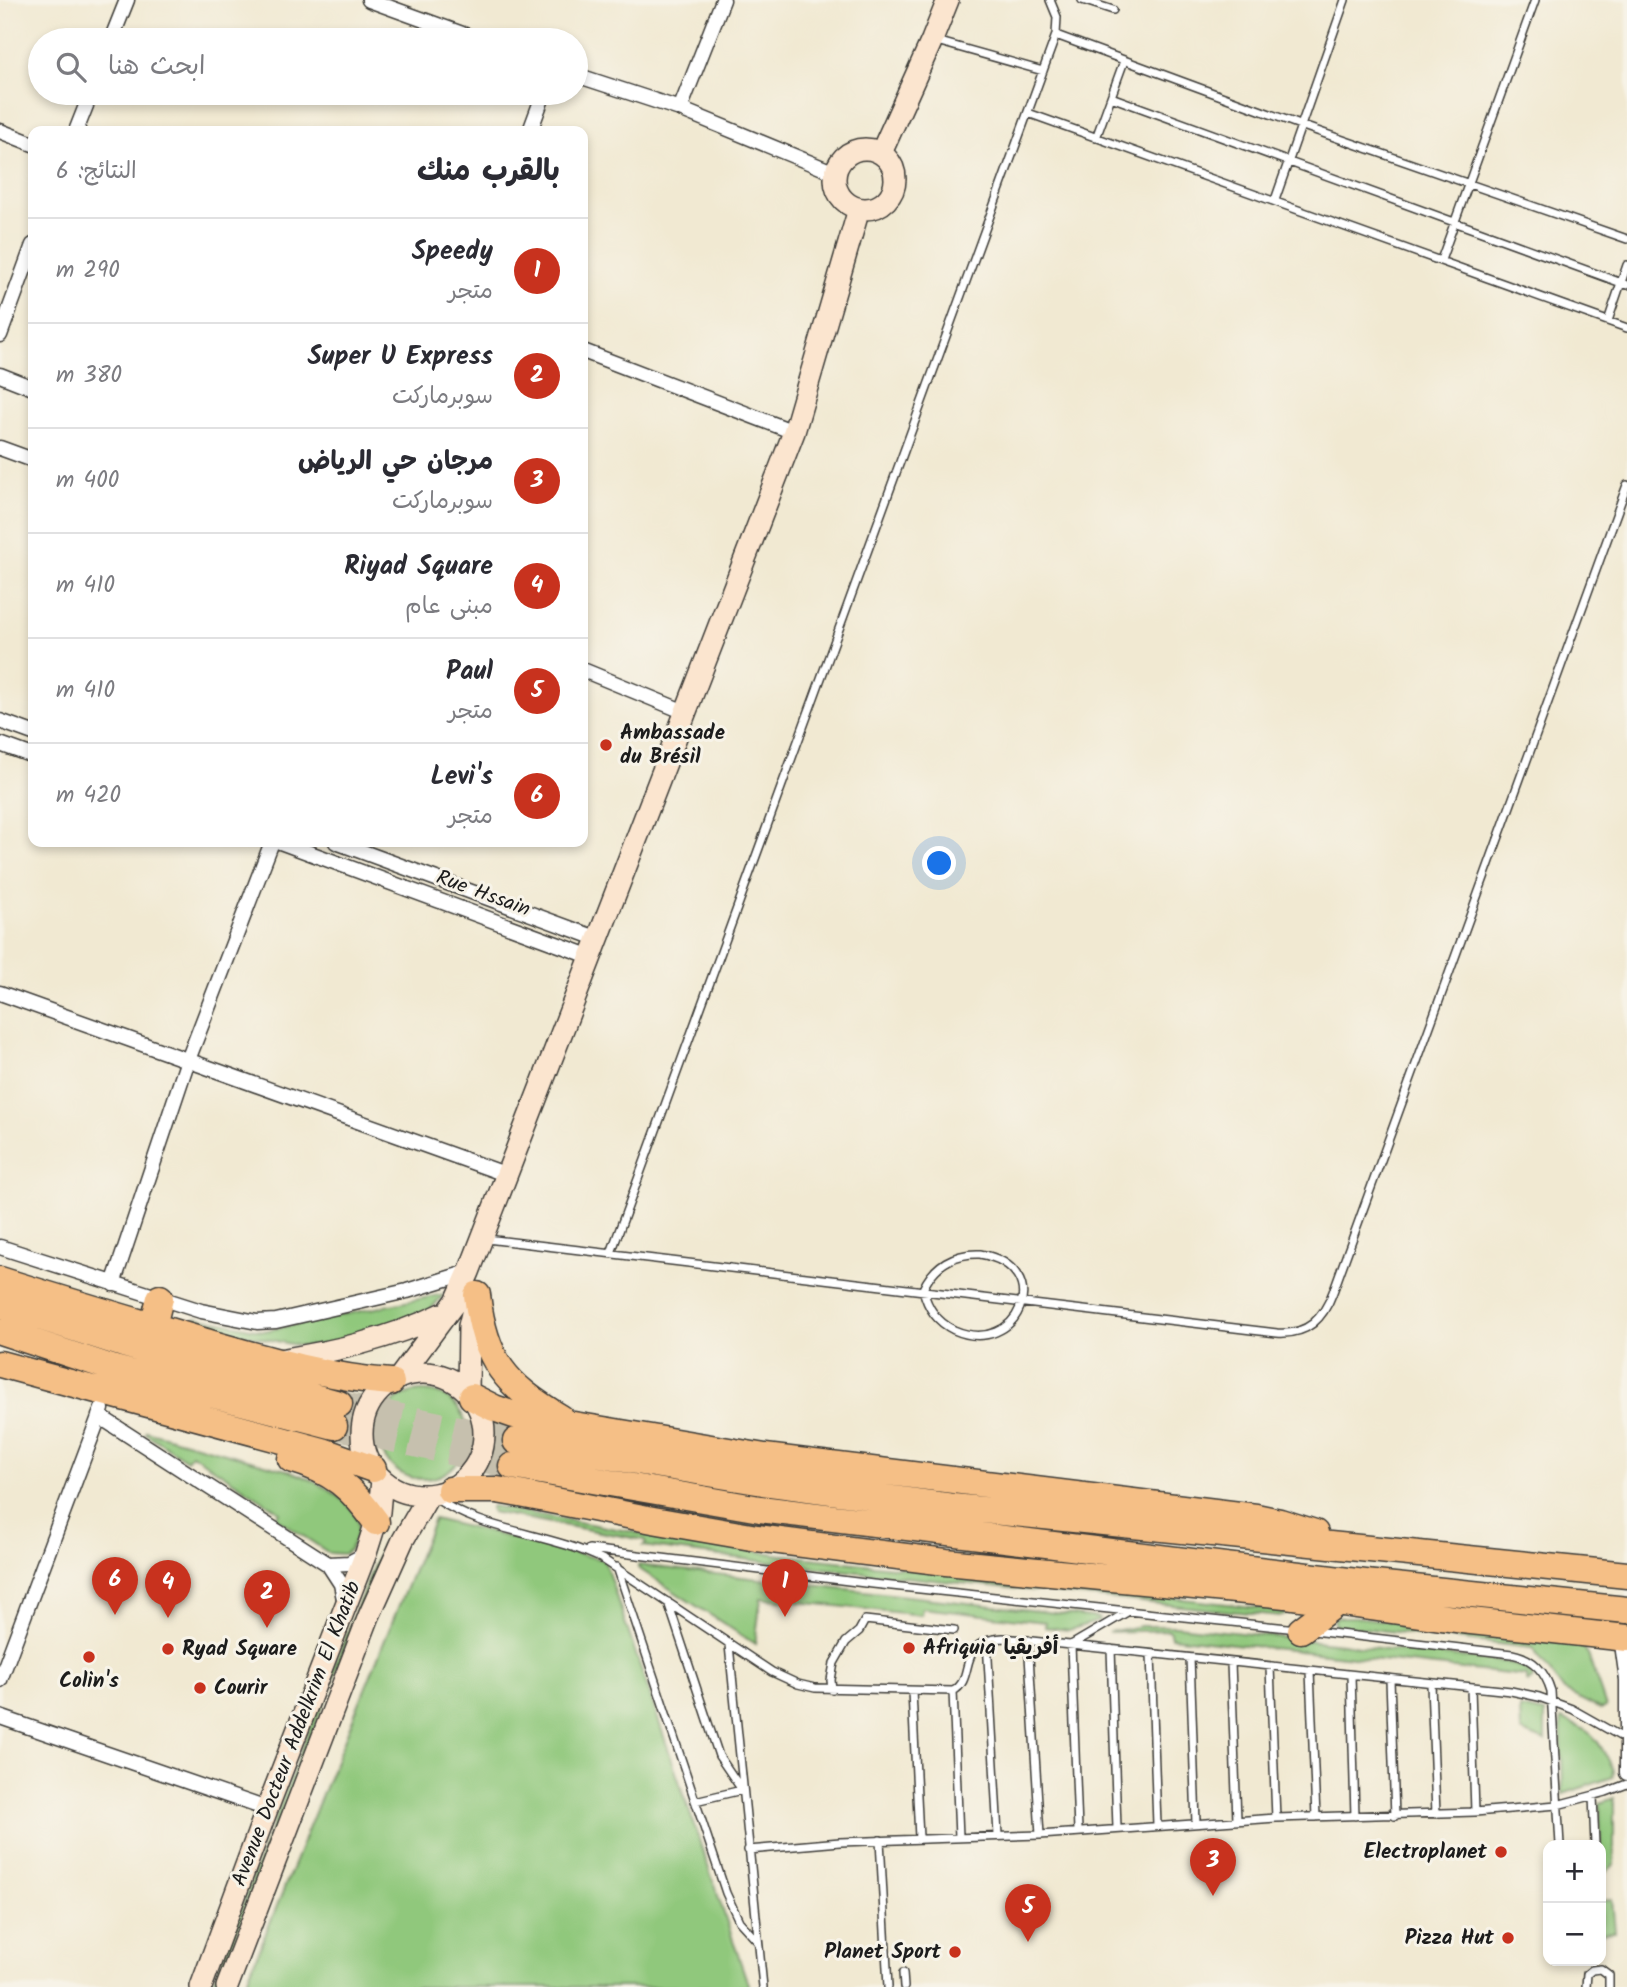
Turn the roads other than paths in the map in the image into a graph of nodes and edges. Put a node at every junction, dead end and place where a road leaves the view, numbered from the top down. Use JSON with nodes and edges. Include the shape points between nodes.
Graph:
{"nodes":[{"id":1,"x":127,"y":0,"type":"edge"},
{"id":2,"x":369,"y":0,"type":"edge"},
{"id":3,"x":723,"y":0,"type":"edge"},
{"id":4,"x":948,"y":0,"type":"edge"},
{"id":5,"x":1050,"y":0,"type":"edge"},
{"id":6,"x":1082,"y":0,"type":"edge"},
{"id":7,"x":1345,"y":0,"type":"edge"},
{"id":8,"x":1535,"y":0,"type":"edge"},
{"id":9,"x":407,"y":6,"type":"edge"},
{"id":10,"x":1113,"y":10,"type":"dead end"},
{"id":11,"x":116,"y":28,"type":"edge"},
{"id":12,"x":454,"y":28,"type":"edge"},
{"id":13,"x":1056,"y":35,"type":"junction"},
{"id":14,"x":932,"y":40,"type":"junction"},
{"id":15,"x":1124,"y":61,"type":"junction"},
{"id":16,"x":1043,"y":71,"type":"junction"},
{"id":17,"x":588,"y":79,"type":"edge"},
{"id":18,"x":1111,"y":97,"type":"junction"},
{"id":19,"x":86,"y":105,"type":"edge"},
{"id":20,"x":540,"y":105,"type":"edge"},
{"id":21,"x":680,"y":109,"type":"junction"},
{"id":22,"x":1028,"y":114,"type":"junction"},
{"id":23,"x":1300,"y":125,"type":"junction"},
{"id":24,"x":78,"y":126,"type":"edge"},
{"id":25,"x":532,"y":126,"type":"edge"},
{"id":26,"x":0,"y":131,"type":"edge"},
{"id":27,"x":1096,"y":138,"type":"junction"},
{"id":28,"x":28,"y":142,"type":"edge"},
{"id":29,"x":881,"y":153,"type":"junction"},
{"id":30,"x":1288,"y":162,"type":"junction"},
{"id":31,"x":835,"y":173,"type":"junction"},
{"id":32,"x":1469,"y":183,"type":"junction"},
{"id":33,"x":1275,"y":200,"type":"junction"},
{"id":34,"x":859,"y":209,"type":"junction"},
{"id":35,"x":1455,"y":223,"type":"junction"},
{"id":36,"x":1627,"y":239,"type":"edge"},
{"id":37,"x":28,"y":259,"type":"edge"},
{"id":38,"x":1441,"y":261,"type":"junction"},
{"id":39,"x":1627,"y":265,"type":"edge"},
{"id":40,"x":1624,"y":284,"type":"edge"},
{"id":41,"x":1608,"y":321,"type":"junction"},
{"id":42,"x":1627,"y":328,"type":"edge"},
{"id":43,"x":0,"y":335,"type":"edge"},
{"id":44,"x":588,"y":353,"type":"edge"},
{"id":45,"x":0,"y":375,"type":"edge"},
{"id":46,"x":28,"y":385,"type":"edge"},
{"id":47,"x":794,"y":432,"type":"junction"},
{"id":48,"x":0,"y":448,"type":"edge"},
{"id":49,"x":28,"y":458,"type":"edge"},
{"id":50,"x":1627,"y":485,"type":"edge"},
{"id":51,"x":588,"y":672,"type":"edge"},
{"id":52,"x":685,"y":712,"type":"junction"},
{"id":53,"x":0,"y":721,"type":"edge"},
{"id":54,"x":28,"y":731,"type":"edge"},
{"id":55,"x":0,"y":744,"type":"edge"},
{"id":56,"x":28,"y":754,"type":"edge"},
{"id":57,"x":270,"y":847,"type":"edge"},
{"id":58,"x":295,"y":847,"type":"edge"},
{"id":59,"x":348,"y":847,"type":"edge"},
{"id":60,"x":596,"y":948,"type":"junction"},
{"id":61,"x":0,"y":993,"type":"edge"},
{"id":62,"x":188,"y":1060,"type":"junction"},
{"id":63,"x":505,"y":1174,"type":"junction"},
{"id":64,"x":482,"y":1238,"type":"junction"},
{"id":65,"x":0,"y":1247,"type":"edge"},
{"id":66,"x":611,"y":1253,"type":"junction"},
{"id":67,"x":0,"y":1280,"type":"edge"},
{"id":68,"x":473,"y":1283,"type":"junction"},
{"id":69,"x":113,"y":1284,"type":"junction"},
{"id":70,"x":923,"y":1289,"type":"junction"},
{"id":71,"x":160,"y":1298,"type":"junction"},
{"id":72,"x":1023,"y":1301,"type":"junction"},
{"id":73,"x":0,"y":1304,"type":"edge"},
{"id":74,"x":444,"y":1314,"type":"junction"},
{"id":75,"x":153,"y":1326,"type":"junction"},
{"id":76,"x":0,"y":1331,"type":"edge"},
{"id":77,"x":272,"y":1361,"type":"junction"},
{"id":78,"x":0,"y":1364,"type":"edge"},
{"id":79,"x":395,"y":1380,"type":"junction"},
{"id":80,"x":470,"y":1394,"type":"junction"},
{"id":81,"x":103,"y":1405,"type":"junction"},
{"id":82,"x":222,"y":1424,"type":"junction"},
{"id":83,"x":575,"y":1426,"type":"junction"},
{"id":84,"x":378,"y":1474,"type":"junction"},
{"id":85,"x":437,"y":1493,"type":"junction"},
{"id":86,"x":376,"y":1522,"type":"junction"},
{"id":87,"x":578,"y":1548,"type":"junction"},
{"id":88,"x":1349,"y":1548,"type":"junction"},
{"id":89,"x":366,"y":1553,"type":"junction"},
{"id":90,"x":328,"y":1564,"type":"junction"},
{"id":91,"x":617,"y":1567,"type":"junction"},
{"id":92,"x":1627,"y":1575,"type":"edge"},
{"id":93,"x":1364,"y":1583,"type":"junction"},
{"id":94,"x":668,"y":1601,"type":"junction"},
{"id":95,"x":1338,"y":1602,"type":"junction"},
{"id":96,"x":346,"y":1606,"type":"junction"},
{"id":97,"x":1627,"y":1610,"type":"edge"},
{"id":98,"x":1129,"y":1611,"type":"junction"},
{"id":99,"x":954,"y":1630,"type":"dead end"},
{"id":100,"x":1301,"y":1630,"type":"junction"},
{"id":101,"x":1624,"y":1637,"type":"edge"},
{"id":102,"x":1028,"y":1640,"type":"junction"},
{"id":103,"x":987,"y":1641,"type":"junction"},
{"id":104,"x":729,"y":1645,"type":"junction"},
{"id":105,"x":1071,"y":1645,"type":"junction"},
{"id":106,"x":1111,"y":1649,"type":"junction"},
{"id":107,"x":1151,"y":1654,"type":"junction"},
{"id":108,"x":1190,"y":1658,"type":"junction"},
{"id":109,"x":1231,"y":1663,"type":"junction"},
{"id":110,"x":1270,"y":1667,"type":"junction"},
{"id":111,"x":1310,"y":1671,"type":"junction"},
{"id":112,"x":1351,"y":1675,"type":"junction"},
{"id":113,"x":1390,"y":1679,"type":"junction"},
{"id":114,"x":0,"y":1680,"type":"edge"},
{"id":115,"x":1431,"y":1684,"type":"junction"},
{"id":116,"x":1471,"y":1688,"type":"junction"},
{"id":117,"x":832,"y":1690,"type":"junction"},
{"id":118,"x":912,"y":1691,"type":"junction"},
{"id":119,"x":953,"y":1691,"type":"junction"},
{"id":120,"x":1553,"y":1702,"type":"junction"},
{"id":121,"x":0,"y":1717,"type":"edge"},
{"id":122,"x":1626,"y":1740,"type":"edge"},
{"id":123,"x":1627,"y":1773,"type":"edge"},
{"id":124,"x":1627,"y":1784,"type":"edge"},
{"id":125,"x":743,"y":1790,"type":"junction"},
{"id":126,"x":1593,"y":1796,"type":"junction"},
{"id":127,"x":695,"y":1801,"type":"junction"},
{"id":128,"x":1557,"y":1805,"type":"junction"},
{"id":129,"x":267,"y":1809,"type":"junction"},
{"id":130,"x":1475,"y":1812,"type":"junction"},
{"id":131,"x":1436,"y":1814,"type":"junction"},
{"id":132,"x":1355,"y":1816,"type":"junction"},
{"id":133,"x":1395,"y":1816,"type":"junction"},
{"id":134,"x":1316,"y":1817,"type":"junction"},
{"id":135,"x":1276,"y":1818,"type":"junction"},
{"id":136,"x":1237,"y":1820,"type":"junction"},
{"id":137,"x":1196,"y":1823,"type":"junction"},
{"id":138,"x":1157,"y":1825,"type":"junction"},
{"id":139,"x":1117,"y":1828,"type":"junction"},
{"id":140,"x":1078,"y":1830,"type":"junction"},
{"id":141,"x":998,"y":1835,"type":"junction"},
{"id":142,"x":1040,"y":1835,"type":"junction"},
{"id":143,"x":959,"y":1837,"type":"junction"},
{"id":144,"x":919,"y":1838,"type":"junction"},
{"id":145,"x":880,"y":1840,"type":"junction"},
{"id":146,"x":1560,"y":1840,"type":"edge"},
{"id":147,"x":1595,"y":1840,"type":"edge"},
{"id":148,"x":748,"y":1850,"type":"junction"},
{"id":149,"x":758,"y":1942,"type":"junction"},
{"id":150,"x":903,"y":1973,"type":"dead end"},
{"id":151,"x":201,"y":1987,"type":"edge"},
{"id":152,"x":227,"y":1987,"type":"edge"},
{"id":153,"x":763,"y":1987,"type":"edge"},
{"id":154,"x":888,"y":1987,"type":"edge"},
{"id":155,"x":904,"y":1987,"type":"edge"},
{"id":156,"x":1586,"y":1987,"type":"edge"},
{"id":157,"x":1609,"y":1987,"type":"edge"}],
"edges":[{"from":1,"to":11,"type":"street"},
{"from":2,"to":9,"type":"street"},
{"from":3,"to":21,"type":"street"},
{"from":4,"to":14,"type":"street"},
{"from":5,"to":13,"type":"lane","via":[[1057,17]]},
{"from":6,"to":10,"type":"lane"},
{"from":7,"to":23,"type":"lane"},
{"from":8,"to":32,"type":"lane"},
{"from":9,"to":12,"type":"street"},
{"from":13,"to":15,"type":"lane"},
{"from":13,"to":16,"type":"lane"},
{"from":14,"to":16,"type":"lane"},
{"from":14,"to":29,"type":"street"},
{"from":15,"to":18,"type":"lane"},
{"from":15,"to":23,"type":"lane"},
{"from":16,"to":22,"type":"lane"},
{"from":17,"to":21,"type":"street"},
{"from":18,"to":27,"type":"lane"},
{"from":18,"to":30,"type":"lane"},
{"from":19,"to":24,"type":"street"},
{"from":20,"to":25,"type":"street"},
{"from":21,"to":31,"type":"street"},
{"from":22,"to":27,"type":"lane"},
{"from":22,"to":66,"type":"lane"},
{"from":23,"to":30,"type":"lane"},
{"from":23,"to":32,"type":"lane"},
{"from":26,"to":28,"type":"street"},
{"from":27,"to":33,"type":"lane"},
{"from":29,"to":31,"type":"street","via":[[853,151],[838,163]]},
{"from":29,"to":34,"type":"street","via":[[895,176],[892,194],[878,206]]},
{"from":30,"to":33,"type":"lane"},
{"from":30,"to":35,"type":"lane"},
{"from":31,"to":34,"type":"street","via":[[842,200]]},
{"from":32,"to":35,"type":"lane"},
{"from":32,"to":36,"type":"lane"},
{"from":33,"to":38,"type":"lane"},
{"from":34,"to":47,"type":"street"},
{"from":35,"to":38,"type":"lane"},
{"from":35,"to":40,"type":"lane"},
{"from":37,"to":43,"type":"street"},
{"from":38,"to":41,"type":"lane"},
{"from":39,"to":40,"type":"lane"},
{"from":40,"to":41,"type":"lane"},
{"from":41,"to":42,"type":"lane"},
{"from":44,"to":47,"type":"street"},
{"from":45,"to":46,"type":"street"},
{"from":47,"to":52,"type":"street"},
{"from":48,"to":49,"type":"street"},
{"from":50,"to":72,"type":"lane","via":[[1320,1319],[1303,1330],[1284,1333]]},
{"from":51,"to":52,"type":"street"},
{"from":52,"to":60,"type":"street"},
{"from":53,"to":54,"type":"street"},
{"from":55,"to":56,"type":"street"},
{"from":57,"to":62,"type":"street"},
{"from":58,"to":60,"type":"street","name":"Rue Hssain"},
{"from":59,"to":60,"type":"street","name":"Rue Hssain"},
{"from":60,"to":63,"type":"street"},
{"from":61,"to":62,"type":"street"},
{"from":62,"to":63,"type":"street"},
{"from":62,"to":69,"type":"street"},
{"from":63,"to":64,"type":"street"},
{"from":64,"to":66,"type":"lane"},
{"from":64,"to":68,"type":"street"},
{"from":65,"to":69,"type":"street"},
{"from":66,"to":70,"type":"lane"},
{"from":67,"to":75,"type":"highway"},
{"from":68,"to":71,"type":"street","via":[[407,1291],[257,1322]]},
{"from":68,"to":74,"type":"street"},
{"from":68,"to":80,"type":"street"},
{"from":68,"to":83,"type":"highway","via":[[480,1321],[499,1369],[522,1393]]},
{"from":69,"to":71,"type":"street"},
{"from":70,"to":72,"type":"lane"},
{"from":70,"to":72,"type":"lane","via":[[938,1319],[974,1335],[1005,1327]]},
{"from":70,"to":72,"type":"lane","via":[[942,1264],[980,1254],[1012,1269],[1021,1284]]},
{"from":71,"to":75,"type":"highway"},
{"from":73,"to":76,"type":"highway","via":[[337,1415],[115,1369]]},
{"from":74,"to":77,"type":"street","via":[[367,1343]]},
{"from":74,"to":79,"type":"street"},
{"from":75,"to":77,"type":"highway"},
{"from":77,"to":79,"type":"highway","via":[[357,1380]]},
{"from":78,"to":81,"type":"highway"},
{"from":79,"to":80,"type":"street","via":[[428,1373],[457,1383]]},
{"from":79,"to":84,"type":"street","via":[[378,1393],[363,1422],[366,1454]]},
{"from":80,"to":83,"type":"highway","via":[[514,1415]]},
{"from":80,"to":85,"type":"street","via":[[484,1425],[481,1456],[463,1481]]},
{"from":81,"to":82,"type":"highway"},
{"from":81,"to":90,"type":"street"},
{"from":81,"to":114,"type":"street"},
{"from":82,"to":84,"type":"highway","via":[[323,1451]]},
{"from":82,"to":86,"type":"highway","via":[[255,1448],[309,1464],[336,1478],[359,1498]]},
{"from":83,"to":88,"type":"highway","via":[[765,1457],[1256,1517],[1304,1529]]},
{"from":84,"to":85,"type":"street","via":[[404,1492]]},
{"from":84,"to":86,"type":"street","name":"Avenue Docteur Addelkrim El Khatib"},
{"from":85,"to":87,"type":"lane","via":[[471,1518]]},
{"from":85,"to":95,"type":"highway","via":[[497,1490],[744,1535],[946,1562]]},
{"from":85,"to":152,"type":"street","via":[[403,1540],[369,1616]]},
{"from":86,"to":89,"type":"street","name":"Avenue Docteur Addelkrim El Khatib"},
{"from":87,"to":91,"type":"lane"},
{"from":87,"to":98,"type":"lane"},
{"from":88,"to":92,"type":"highway"},
{"from":88,"to":93,"type":"highway","via":[[953,1507],[514,1454],[760,1509]]},
{"from":89,"to":90,"type":"street","via":[[349,1563]]},
{"from":89,"to":96,"type":"street","name":"Avenue Docteur Addelkrim El Khatib"},
{"from":90,"to":96,"type":"street","via":[[341,1584]]},
{"from":91,"to":94,"type":"lane"},
{"from":91,"to":127,"type":"lane"},
{"from":93,"to":95,"type":"highway"},
{"from":93,"to":97,"type":"highway"},
{"from":94,"to":104,"type":"lane"},
{"from":94,"to":125,"type":"lane","via":[[719,1756]]},
{"from":95,"to":100,"type":"highway"},
{"from":95,"to":101,"type":"highway"},
{"from":96,"to":129,"type":"street","name":"Avenue Docteur Addelkrim El Khatib"},
{"from":98,"to":100,"type":"lane"},
{"from":98,"to":105,"type":"lane"},
{"from":99,"to":117,"type":"lane","via":[[865,1620],[834,1663]]},
{"from":100,"to":120,"type":"lane","via":[[1520,1655],[1545,1675]]},
{"from":101,"to":122,"type":"street"},
{"from":102,"to":103,"type":"lane"},
{"from":102,"to":105,"type":"lane"},
{"from":102,"to":142,"type":"lane"},
{"from":103,"to":119,"type":"lane","via":[[972,1652],[962,1684]]},
{"from":103,"to":141,"type":"lane"},
{"from":104,"to":117,"type":"lane","via":[[782,1677]]},
{"from":104,"to":125,"type":"lane"},
{"from":105,"to":106,"type":"lane"},
{"from":105,"to":140,"type":"lane"},
{"from":106,"to":107,"type":"lane"},
{"from":106,"to":139,"type":"lane"},
{"from":107,"to":108,"type":"lane"},
{"from":107,"to":138,"type":"lane"},
{"from":108,"to":109,"type":"lane"},
{"from":108,"to":137,"type":"lane"},
{"from":109,"to":110,"type":"lane"},
{"from":109,"to":136,"type":"lane"},
{"from":110,"to":111,"type":"lane"},
{"from":110,"to":135,"type":"lane"},
{"from":111,"to":112,"type":"lane"},
{"from":111,"to":134,"type":"lane"},
{"from":112,"to":113,"type":"lane"},
{"from":112,"to":132,"type":"lane"},
{"from":113,"to":115,"type":"lane"},
{"from":113,"to":133,"type":"lane"},
{"from":115,"to":116,"type":"lane"},
{"from":115,"to":131,"type":"lane"},
{"from":116,"to":120,"type":"lane","via":[[1511,1691]]},
{"from":116,"to":130,"type":"lane"},
{"from":117,"to":118,"type":"lane"},
{"from":118,"to":119,"type":"lane"},
{"from":118,"to":144,"type":"lane"},
{"from":119,"to":143,"type":"lane"},
{"from":120,"to":122,"type":"lane","via":[[1590,1717]]},
{"from":120,"to":128,"type":"lane"},
{"from":121,"to":129,"type":"street"},
{"from":122,"to":123,"type":"street"},
{"from":124,"to":126,"type":"lane"},
{"from":125,"to":127,"type":"lane"},
{"from":125,"to":148,"type":"lane"},
{"from":126,"to":128,"type":"lane"},
{"from":126,"to":147,"type":"lane"},
{"from":127,"to":149,"type":"lane","via":[[732,1908]]},
{"from":128,"to":130,"type":"lane"},
{"from":128,"to":146,"type":"lane"},
{"from":129,"to":151,"type":"street","name":"Avenue Docteur Addelkrim El Khatib"},
{"from":130,"to":131,"type":"lane"},
{"from":131,"to":133,"type":"lane"},
{"from":132,"to":133,"type":"lane"},
{"from":132,"to":134,"type":"lane"},
{"from":134,"to":135,"type":"lane"},
{"from":135,"to":136,"type":"lane"},
{"from":136,"to":137,"type":"lane"},
{"from":137,"to":138,"type":"lane"},
{"from":138,"to":139,"type":"lane"},
{"from":139,"to":140,"type":"lane"},
{"from":140,"to":142,"type":"lane"},
{"from":141,"to":142,"type":"lane"},
{"from":141,"to":143,"type":"lane"},
{"from":143,"to":144,"type":"lane"},
{"from":144,"to":145,"type":"lane"},
{"from":145,"to":148,"type":"lane"},
{"from":145,"to":154,"type":"lane"},
{"from":148,"to":149,"type":"lane"},
{"from":149,"to":153,"type":"lane"},
{"from":150,"to":155,"type":"lane"},
{"from":156,"to":157,"type":"lane","via":[[1587,1974],[1601,1969],[1609,1975]]}]}
